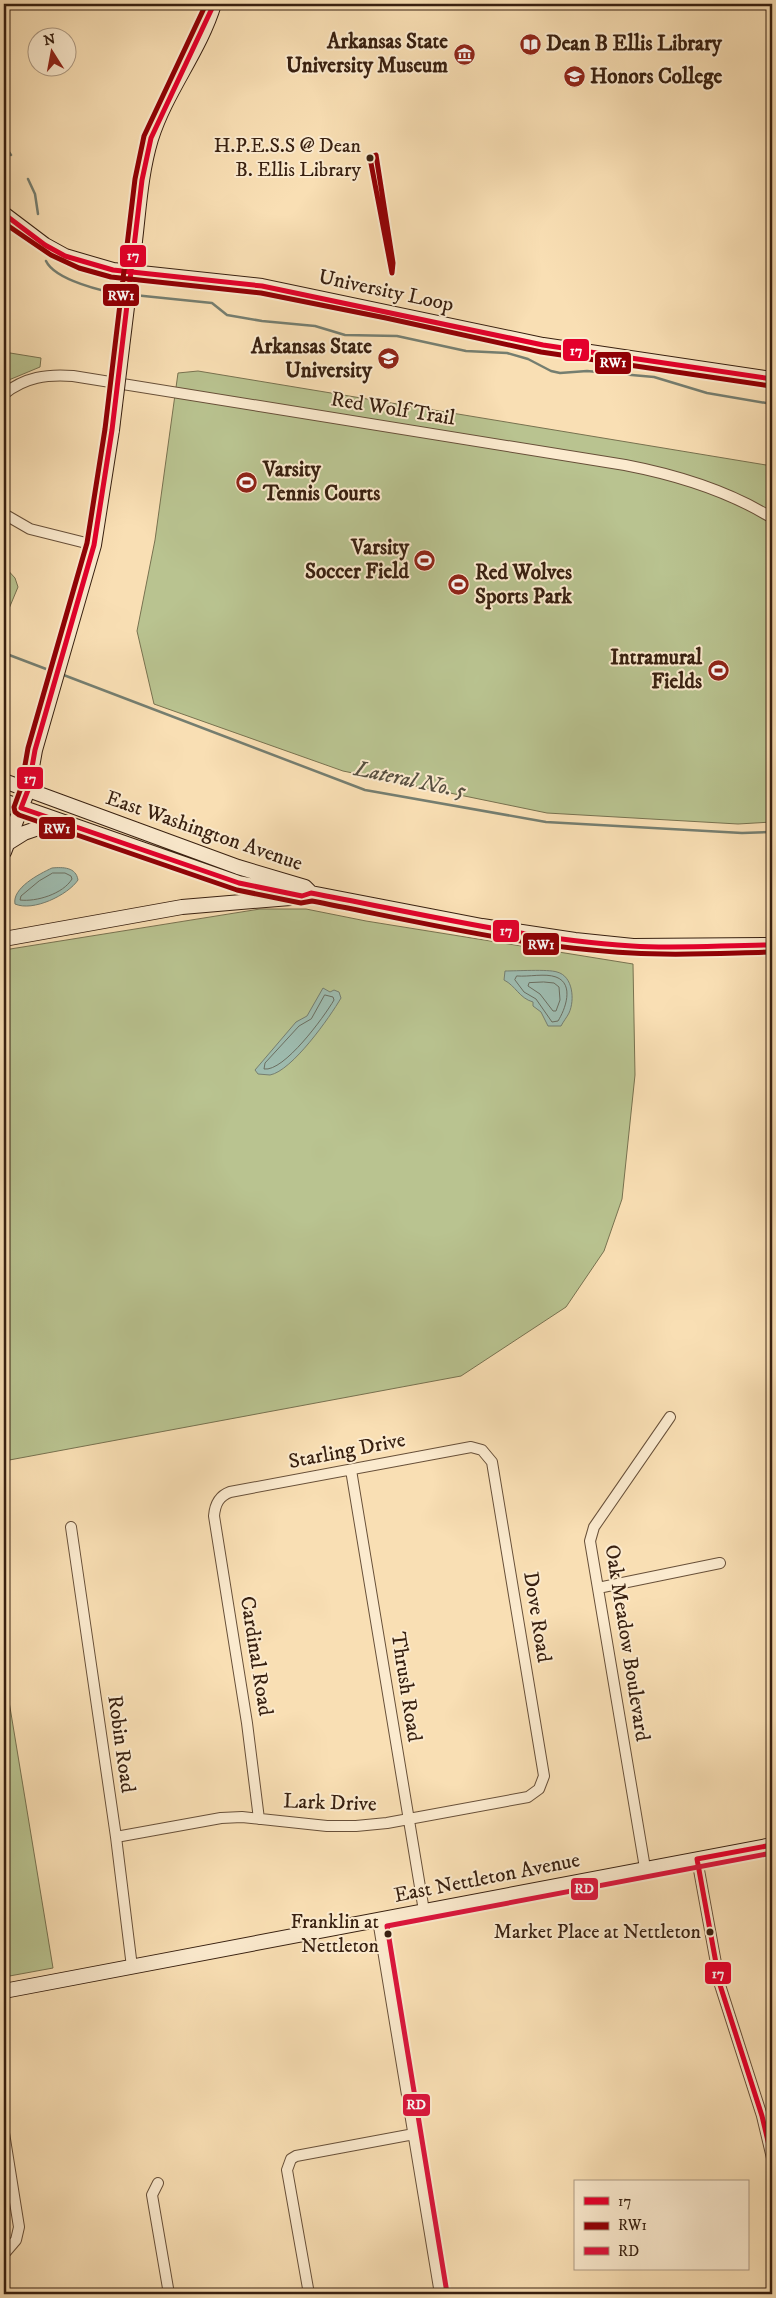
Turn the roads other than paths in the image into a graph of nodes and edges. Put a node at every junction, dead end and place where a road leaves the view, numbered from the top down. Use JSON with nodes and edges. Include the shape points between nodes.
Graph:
{"nodes":[{"id":1,"x":214,"y":4,"type":"edge"},
{"id":2,"x":4,"y":214,"type":"edge"},
{"id":3,"x":772,"y":379,"type":"edge"},
{"id":4,"x":4,"y":394,"type":"edge"},
{"id":5,"x":4,"y":514,"type":"edge"},
{"id":6,"x":772,"y":518,"type":"edge"},
{"id":7,"x":94,"y":545,"type":"junction"},
{"id":8,"x":4,"y":780,"type":"edge"},
{"id":9,"x":28,"y":790,"type":"junction"},
{"id":10,"x":4,"y":801,"type":"edge"},
{"id":11,"x":21,"y":808,"type":"junction"},
{"id":12,"x":59,"y":821,"type":"junction"},
{"id":13,"x":6,"y":848,"type":"edge"},
{"id":14,"x":307,"y":895,"type":"junction"},
{"id":15,"x":4,"y":938,"type":"edge"},
{"id":16,"x":772,"y":945,"type":"edge"},
{"id":17,"x":670,"y":1418,"type":"dead end"},
{"id":18,"x":484,"y":1452,"type":"joint"},
{"id":19,"x":351,"y":1470,"type":"junction"},
{"id":20,"x":218,"y":1500,"type":"joint"},
{"id":21,"x":71,"y":1527,"type":"dead end"},
{"id":22,"x":720,"y":1563,"type":"dead end"},
{"id":23,"x":598,"y":1588,"type":"junction"},
{"id":24,"x":539,"y":1789,"type":"joint"},
{"id":25,"x":259,"y":1818,"type":"junction"},
{"id":26,"x":409,"y":1819,"type":"junction"},
{"id":27,"x":116,"y":1837,"type":"junction"},
{"id":28,"x":772,"y":1845,"type":"edge"},
{"id":29,"x":697,"y":1859,"type":"junction"},
{"id":30,"x":645,"y":1868,"type":"junction"},
{"id":31,"x":424,"y":1911,"type":"junction"},
{"id":32,"x":378,"y":1920,"type":"junction"},
{"id":33,"x":132,"y":1967,"type":"junction"},
{"id":34,"x":4,"y":1991,"type":"edge"},
{"id":35,"x":4,"y":2133,"type":"edge"},
{"id":36,"x":414,"y":2134,"type":"junction"},
{"id":37,"x":772,"y":2158,"type":"edge"},
{"id":38,"x":158,"y":2183,"type":"dead end"},
{"id":39,"x":4,"y":2254,"type":"edge"},
{"id":40,"x":169,"y":2294,"type":"edge"},
{"id":41,"x":309,"y":2294,"type":"edge"},
{"id":42,"x":440,"y":2294,"type":"edge"}],
"edges":[{"from":1,"to":7,"type":"street","bridge":true,"via":[[151,138],[142,180],[112,430]]},
{"from":2,"to":3,"type":"street","name":"University Loop","via":[[65,256],[113,270],[262,286],[544,345]]},
{"from":4,"to":6,"type":"street","name":"Red Wolf Trail","via":[[20,383],[40,376],[73,376],[615,463],[684,478],[741,500]]},
{"from":5,"to":7,"type":"street","via":[[30,529]]},
{"from":7,"to":9,"type":"street","via":[[35,750]]},
{"from":8,"to":9,"type":"street","name":"East Washington Avenue"},
{"from":9,"to":11,"type":"street"},
{"from":9,"to":14,"type":"street","name":"East Washington Avenue","via":[[238,868],[305,887]]},
{"from":10,"to":11,"type":"street","name":"East Washington Avenue"},
{"from":11,"to":12,"type":"street","name":"East Washington Avenue"},
{"from":11,"to":13,"type":"street"},
{"from":12,"to":13,"type":"street","via":[[24,833]]},
{"from":12,"to":14,"type":"street","name":"East Washington Avenue","via":[[239,883]]},
{"from":14,"to":15,"type":"street","via":[[182,907]]},
{"from":14,"to":16,"type":"street","via":[[575,940],[633,946]]},
{"from":17,"to":23,"type":"street","name":"Oak Meadow Boulevard","via":[[594,1527],[590,1541]]},
{"from":18,"to":19,"type":"street","name":"Starling Drive","via":[[471,1447]]},
{"from":18,"to":24,"type":"street","name":"Dove Road","via":[[492,1462],[542,1766],[543,1779]]},
{"from":19,"to":20,"type":"street","name":"Starling Drive","via":[[230,1492]]},
{"from":19,"to":26,"type":"street","name":"Thrush Road"},
{"from":20,"to":25,"type":"street","name":"Cardinal Road","via":[[214,1516]]},
{"from":21,"to":27,"type":"street","name":"Robin Road"},
{"from":22,"to":23,"type":"street"},
{"from":23,"to":30,"type":"street","name":"Oak Meadow Boulevard"},
{"from":24,"to":26,"type":"street","name":"Lark Drive","via":[[528,1797]]},
{"from":25,"to":26,"type":"street","name":"Lark Drive","via":[[327,1826]]},
{"from":25,"to":27,"type":"street","name":"Lark Drive","via":[[199,1821]]},
{"from":26,"to":31,"type":"street","name":"Thrush Road"},
{"from":27,"to":33,"type":"street","name":"Robin Road"},
{"from":28,"to":29,"type":"street","name":"East Nettleton Avenue"},
{"from":29,"to":30,"type":"street","name":"East Nettleton Avenue"},
{"from":29,"to":37,"type":"street","via":[[720,1985],[762,2116]]},
{"from":30,"to":31,"type":"street","name":"East Nettleton Avenue"},
{"from":31,"to":32,"type":"street","name":"East Nettleton Avenue"},
{"from":32,"to":33,"type":"street","name":"East Nettleton Avenue"},
{"from":32,"to":36,"type":"street"},
{"from":33,"to":34,"type":"street","name":"East Nettleton Avenue"},
{"from":35,"to":39,"type":"street","via":[[19,2227],[16,2240]]},
{"from":36,"to":41,"type":"street","via":[[291,2159],[287,2170]]},
{"from":36,"to":42,"type":"street"},
{"from":38,"to":40,"type":"street","via":[[152,2195]]}]}
